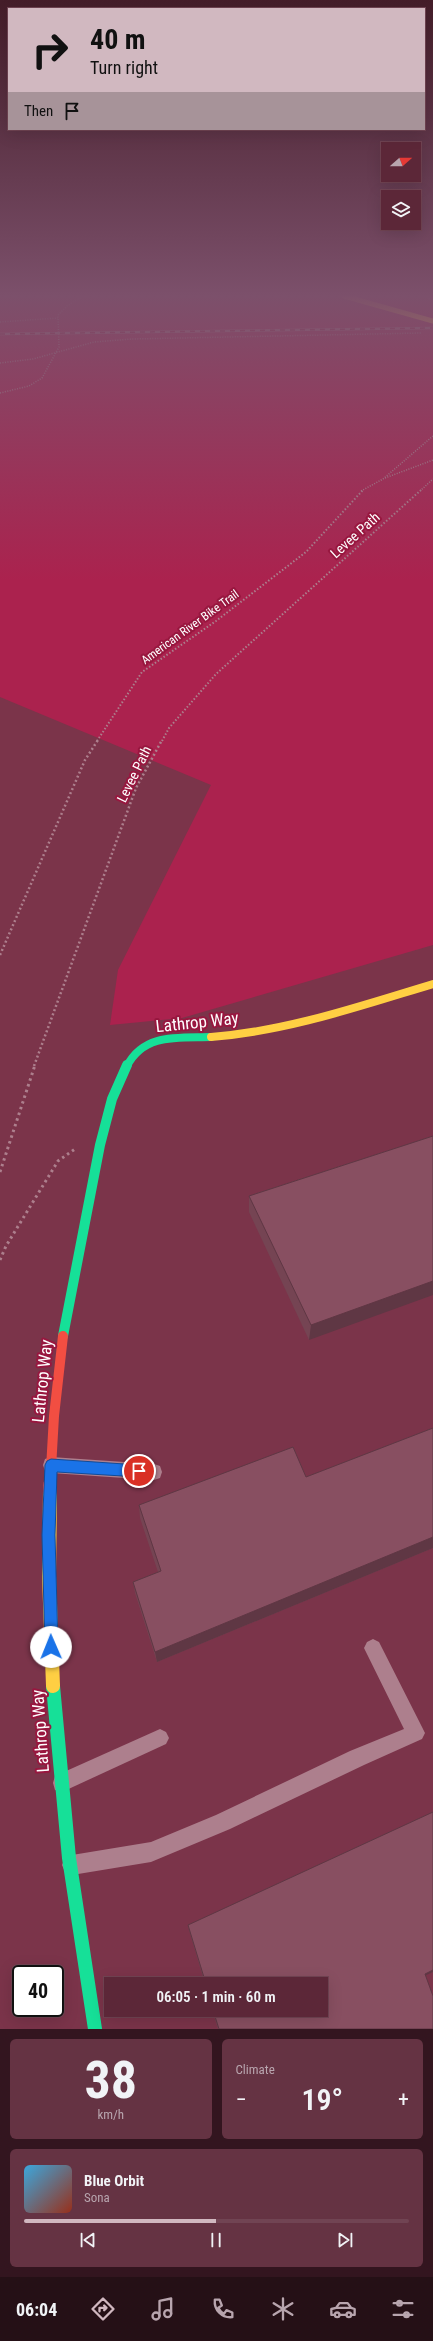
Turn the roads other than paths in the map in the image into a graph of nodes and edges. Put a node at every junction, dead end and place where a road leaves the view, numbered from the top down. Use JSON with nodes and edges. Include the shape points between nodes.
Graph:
{"nodes":[{"id":1,"x":433,"y":984,"type":"edge"},
{"id":2,"x":51,"y":1465,"type":"junction"},
{"id":3,"x":154,"y":1472,"type":"dead end"},
{"id":4,"x":373,"y":1648,"type":"dead end"},
{"id":5,"x":160,"y":1738,"type":"dead end"},
{"id":6,"x":59,"y":1785,"type":"junction"},
{"id":7,"x":70,"y":1865,"type":"junction"},
{"id":8,"x":95,"y":2029,"type":"edge"}],
"edges":[{"from":1,"to":2,"type":"main road","name":"Lathrop Way","via":[[269,1029],[217,1037],[170,1038],[156,1041],[143,1046],[132,1056],[124,1072],[101,1141],[82,1226],[60,1353]]},
{"from":2,"to":3,"type":"lane"},
{"from":2,"to":6,"type":"main road","name":"Lathrop Way","via":[[50,1615]]},
{"from":4,"to":7,"type":"lane","via":[[416,1733],[222,1822],[150,1852]]},
{"from":5,"to":6,"type":"lane"},
{"from":6,"to":7,"type":"main road","name":"Lathrop Way"},
{"from":7,"to":8,"type":"main road","name":"Lathrop Way"}]}
